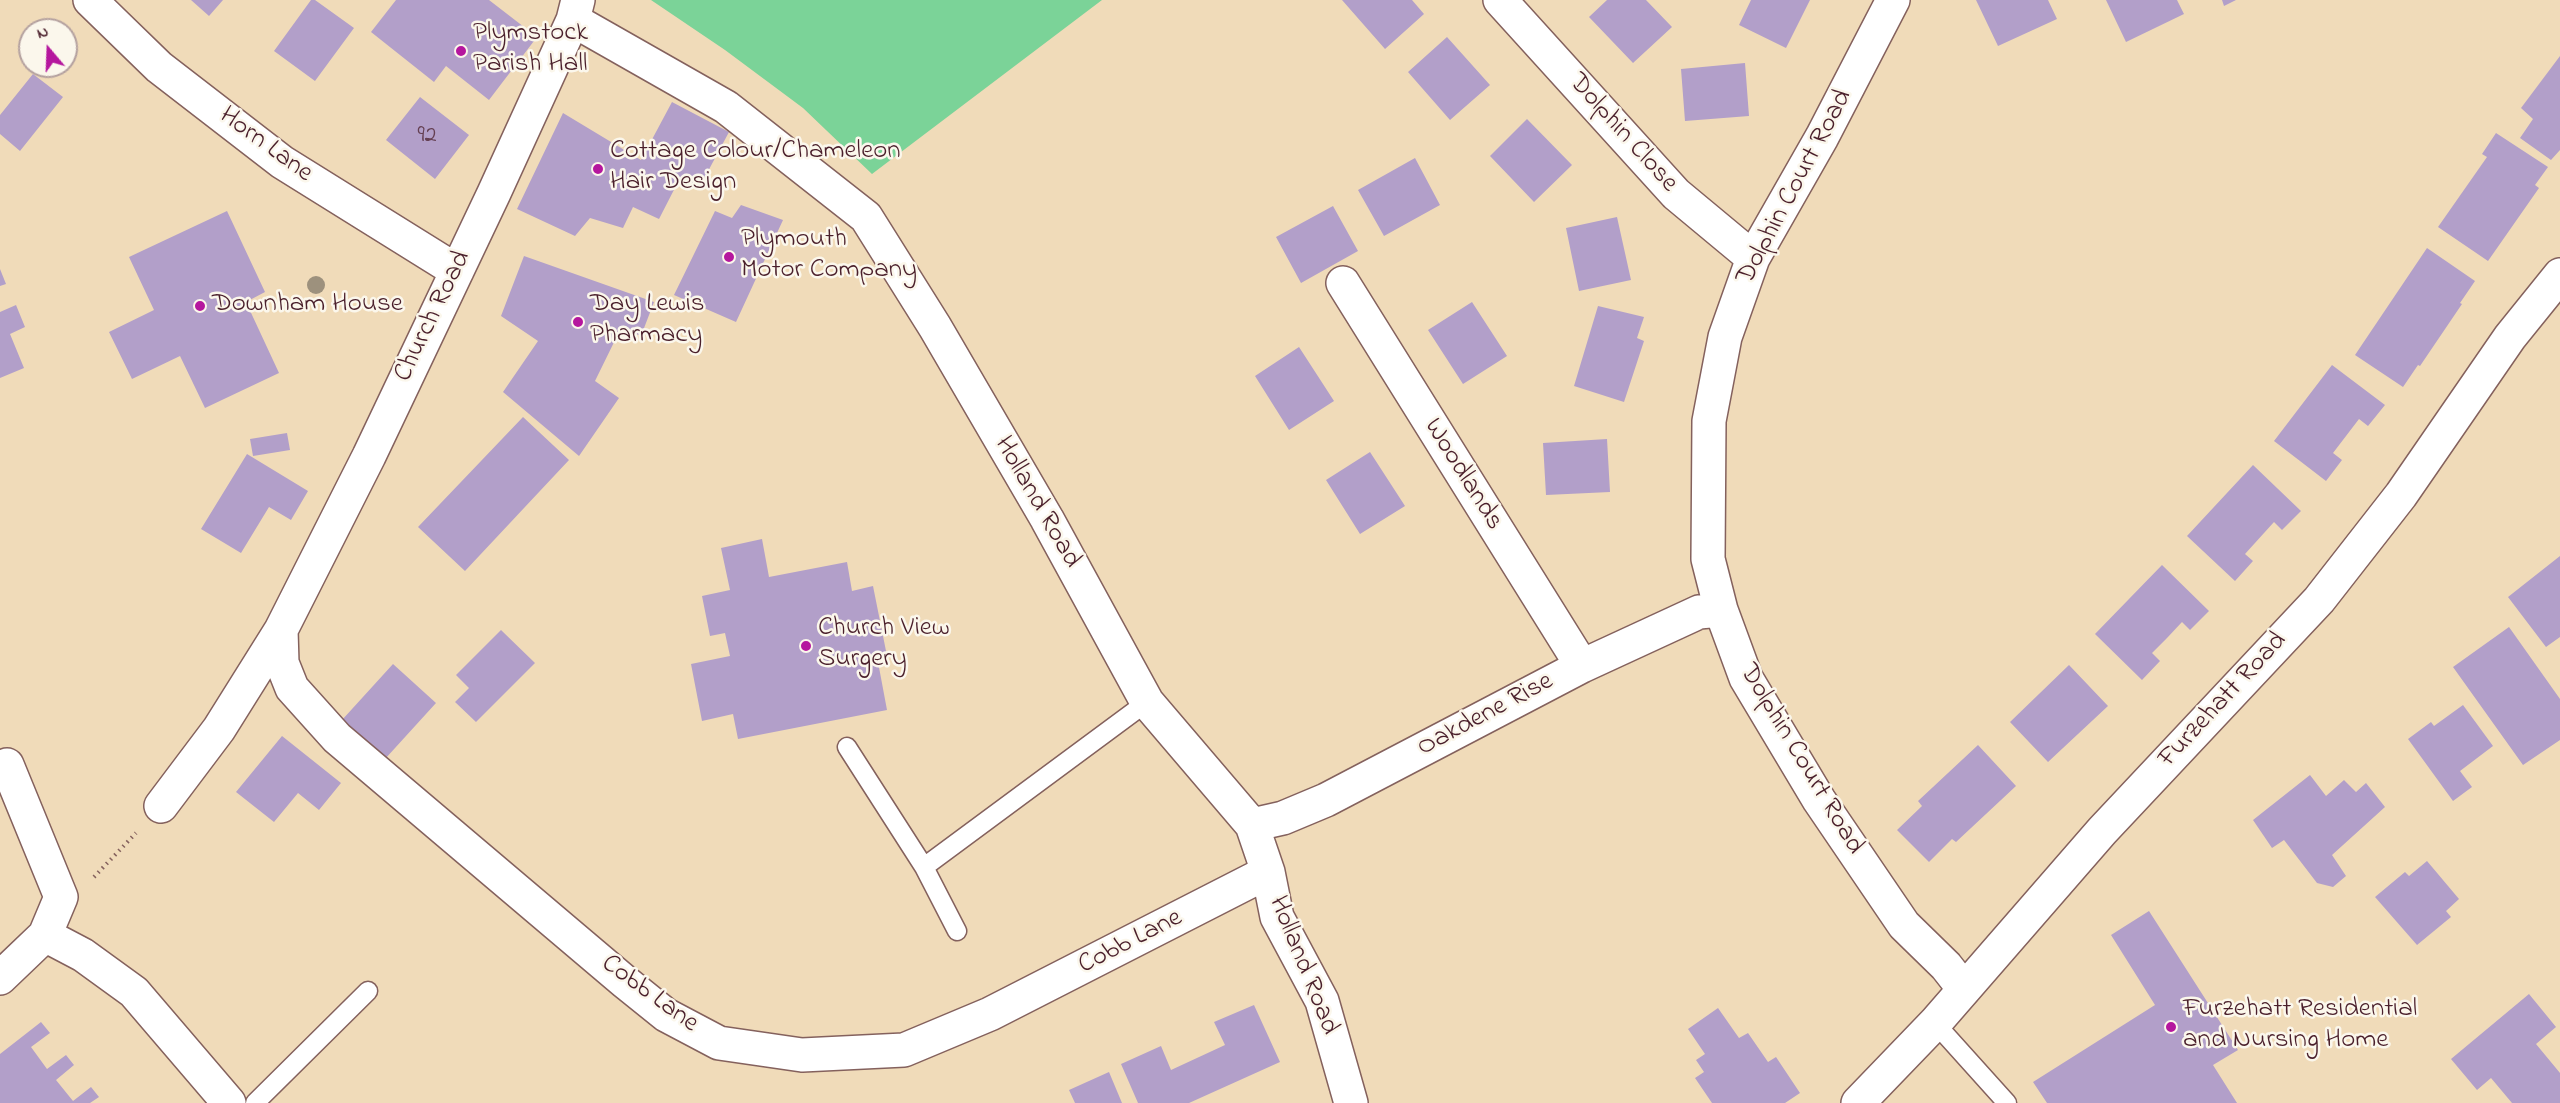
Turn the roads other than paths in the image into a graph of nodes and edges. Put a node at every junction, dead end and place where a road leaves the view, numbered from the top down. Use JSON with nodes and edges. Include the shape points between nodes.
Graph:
{"nodes":[{"id":1,"x":90,"y":0,"type":"edge"},
{"id":2,"x":1500,"y":0,"type":"edge"},
{"id":3,"x":1893,"y":0,"type":"edge"},
{"id":4,"x":575,"y":10,"type":"edge"},
{"id":5,"x":1753,"y":258,"type":"junction"},
{"id":6,"x":457,"y":271,"type":"junction"},
{"id":7,"x":2560,"y":275,"type":"edge"},
{"id":8,"x":1343,"y":283,"type":"dead end"},
{"id":9,"x":1721,"y":610,"type":"junction"},
{"id":10,"x":281,"y":630,"type":"junction"},
{"id":11,"x":1582,"y":666,"type":"junction"},
{"id":12,"x":1148,"y":702,"type":"junction"},
{"id":13,"x":847,"y":747,"type":"dead end"},
{"id":14,"x":7,"y":765,"type":"dead end"},
{"id":15,"x":161,"y":806,"type":"dead end"},
{"id":16,"x":1252,"y":825,"type":"junction"},
{"id":17,"x":924,"y":867,"type":"junction"},
{"id":18,"x":1268,"y":872,"type":"junction"},
{"id":19,"x":957,"y":931,"type":"dead end"},
{"id":20,"x":45,"y":935,"type":"junction"},
{"id":21,"x":0,"y":978,"type":"edge"},
{"id":22,"x":1964,"y":989,"type":"junction"},
{"id":23,"x":368,"y":991,"type":"dead end"},
{"id":24,"x":1935,"y":1023,"type":"junction"},
{"id":25,"x":229,"y":1103,"type":"edge"},
{"id":26,"x":255,"y":1103,"type":"edge"},
{"id":27,"x":1351,"y":1103,"type":"edge"},
{"id":28,"x":1858,"y":1103,"type":"edge"},
{"id":29,"x":2007,"y":1103,"type":"edge"}],
"edges":[{"from":1,"to":6,"type":"street","name":"Horn Lane","via":[[159,67],[282,162]]},
{"from":2,"to":5,"type":"street","name":"Dolphin Close","via":[[1676,194]]},
{"from":3,"to":5,"type":"street","name":"Dolphin Court Road"},
{"from":4,"to":6,"type":"street","name":"Church Road"},
{"from":4,"to":12,"type":"street","name":"Holland Road","via":[[726,107],[866,217],[935,327]]},
{"from":5,"to":9,"type":"street","name":"Dolphin Court Road","via":[[1725,337],[1709,421],[1708,559]]},
{"from":6,"to":10,"type":"street","name":"Church Road"},
{"from":7,"to":22,"type":"street","name":"Furzehatt Road","via":[[2510,337],[2401,495],[2319,600],[2102,831]]},
{"from":8,"to":11,"type":"street","name":"Woodlands"},
{"from":9,"to":11,"type":"street","name":"Oakdene Rise","via":[[1699,612]]},
{"from":9,"to":22,"type":"street","name":"Dolphin Court Road","via":[[1746,678],[1819,800],[1904,925]]},
{"from":10,"to":15,"type":"street","name":"Church Road","via":[[219,729]]},
{"from":10,"to":18,"type":"street","name":"Cobb Lane","via":[[282,663],[292,688],[337,738],[666,1015],[719,1043],[802,1055],[904,1050],[990,1014]]},
{"from":11,"to":16,"type":"street","name":"Oakdene Rise","via":[[1326,800],[1283,818]]},
{"from":12,"to":16,"type":"street","name":"Holland Road"},
{"from":12,"to":17,"type":"lane"},
{"from":13,"to":17,"type":"lane"},
{"from":14,"to":20,"type":"street","via":[[62,897]]},
{"from":16,"to":18,"type":"street","name":"Holland Road"},
{"from":17,"to":19,"type":"lane"},
{"from":18,"to":27,"type":"street","name":"Holland Road","via":[[1277,917],[1322,1001]]},
{"from":20,"to":21,"type":"street"},
{"from":20,"to":25,"type":"street","via":[[83,955],[134,992]]},
{"from":22,"to":24,"type":"street","name":"Furzehatt Road"},
{"from":23,"to":26,"type":"lane"},
{"from":24,"to":28,"type":"street","name":"Furzehatt Road"},
{"from":24,"to":29,"type":"lane"}]}
